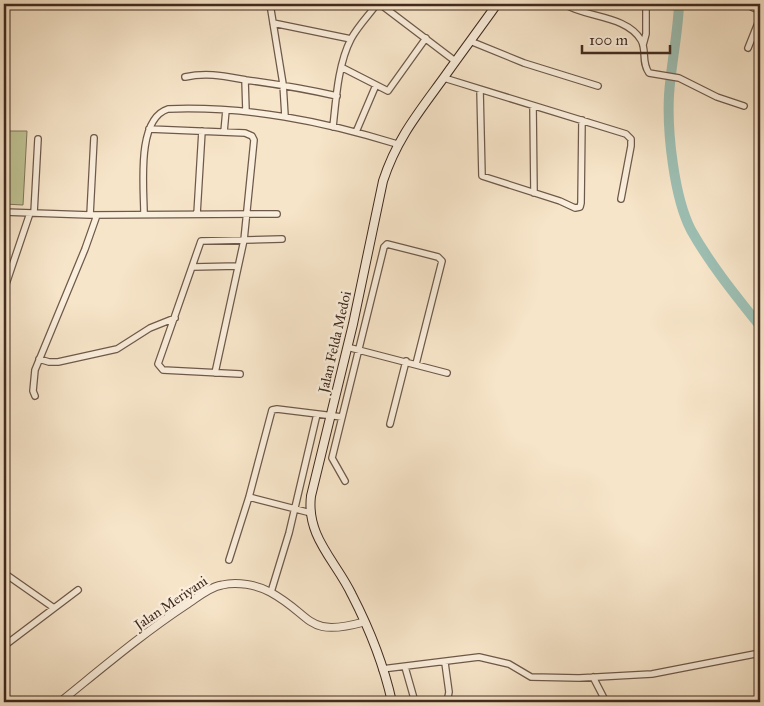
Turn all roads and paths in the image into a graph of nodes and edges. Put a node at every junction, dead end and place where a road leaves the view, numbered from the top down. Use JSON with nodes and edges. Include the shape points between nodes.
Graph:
{"nodes":[{"id":1,"x":270,"y":4,"type":"edge"},
{"id":2,"x":378,"y":4,"type":"edge"},
{"id":3,"x":497,"y":4,"type":"edge"},
{"id":4,"x":564,"y":4,"type":"edge"},
{"id":5,"x":646,"y":4,"type":"edge"},
{"id":6,"x":745,"y":4,"type":"edge"},
{"id":7,"x":760,"y":11,"type":"edge"},
{"id":8,"x":760,"y":18,"type":"edge"},
{"id":9,"x":273,"y":23,"type":"junction"},
{"id":10,"x":426,"y":38,"type":"junction"},
{"id":11,"x":351,"y":39,"type":"junction"},
{"id":12,"x":470,"y":41,"type":"junction"},
{"id":13,"x":643,"y":45,"type":"junction"},
{"id":14,"x":748,"y":48,"type":"dead end"},
{"id":15,"x":456,"y":61,"type":"junction"},
{"id":16,"x":343,"y":68,"type":"junction"},
{"id":17,"x":185,"y":77,"type":"dead end"},
{"id":18,"x":444,"y":78,"type":"junction"},
{"id":19,"x":245,"y":80,"type":"junction"},
{"id":20,"x":283,"y":84,"type":"junction"},
{"id":21,"x":376,"y":84,"type":"junction"},
{"id":22,"x":598,"y":86,"type":"dead end"},
{"id":23,"x":480,"y":90,"type":"junction"},
{"id":24,"x":337,"y":96,"type":"junction"},
{"id":25,"x":534,"y":106,"type":"junction"},
{"id":26,"x":744,"y":106,"type":"dead end"},
{"id":27,"x":226,"y":110,"type":"junction"},
{"id":28,"x":246,"y":111,"type":"junction"},
{"id":29,"x":285,"y":116,"type":"junction"},
{"id":30,"x":582,"y":120,"type":"junction"},
{"id":31,"x":333,"y":127,"type":"junction"},
{"id":32,"x":149,"y":129,"type":"junction"},
{"id":33,"x":202,"y":131,"type":"junction"},
{"id":34,"x":224,"y":132,"type":"junction"},
{"id":35,"x":356,"y":132,"type":"junction"},
{"id":36,"x":94,"y":138,"type":"dead end"},
{"id":37,"x":38,"y":139,"type":"dead end"},
{"id":38,"x":397,"y":144,"type":"junction"},
{"id":39,"x":534,"y":192,"type":"junction"},
{"id":40,"x":621,"y":200,"type":"dead end"},
{"id":41,"x":4,"y":212,"type":"edge"},
{"id":42,"x":32,"y":213,"type":"junction"},
{"id":43,"x":144,"y":214,"type":"junction"},
{"id":44,"x":197,"y":214,"type":"junction"},
{"id":45,"x":248,"y":214,"type":"junction"},
{"id":46,"x":277,"y":214,"type":"dead end"},
{"id":47,"x":93,"y":215,"type":"junction"},
{"id":48,"x":282,"y":238,"type":"dead end"},
{"id":49,"x":244,"y":240,"type":"junction"},
{"id":50,"x":238,"y":266,"type":"junction"},
{"id":51,"x":193,"y":267,"type":"junction"},
{"id":52,"x":4,"y":290,"type":"edge"},
{"id":53,"x":175,"y":318,"type":"junction"},
{"id":54,"x":347,"y":346,"type":"junction"},
{"id":55,"x":360,"y":350,"type":"junction"},
{"id":56,"x":39,"y":359,"type":"junction"},
{"id":57,"x":406,"y":361,"type":"junction"},
{"id":58,"x":416,"y":364,"type":"junction"},
{"id":59,"x":215,"y":373,"type":"junction"},
{"id":60,"x":446,"y":373,"type":"dead end"},
{"id":61,"x":240,"y":374,"type":"dead end"},
{"id":62,"x":35,"y":396,"type":"dead end"},
{"id":63,"x":317,"y":414,"type":"junction"},
{"id":64,"x":330,"y":415,"type":"junction"},
{"id":65,"x":342,"y":417,"type":"junction"},
{"id":66,"x":390,"y":424,"type":"dead end"},
{"id":67,"x":345,"y":481,"type":"dead end"},
{"id":68,"x":250,"y":497,"type":"junction"},
{"id":69,"x":293,"y":508,"type":"junction"},
{"id":70,"x":311,"y":513,"type":"junction"},
{"id":71,"x":229,"y":560,"type":"dead end"},
{"id":72,"x":4,"y":574,"type":"edge"},
{"id":73,"x":78,"y":590,"type":"dead end"},
{"id":74,"x":271,"y":592,"type":"junction"},
{"id":75,"x":54,"y":608,"type":"junction"},
{"id":76,"x":364,"y":622,"type":"junction"},
{"id":77,"x":4,"y":638,"type":"edge"},
{"id":78,"x":10,"y":642,"type":"junction"},
{"id":79,"x":4,"y":646,"type":"edge"},
{"id":80,"x":760,"y":653,"type":"edge"},
{"id":81,"x":446,"y":663,"type":"junction"},
{"id":82,"x":405,"y":667,"type":"junction"},
{"id":83,"x":382,"y":669,"type":"junction"},
{"id":84,"x":593,"y":677,"type":"junction"},
{"id":85,"x":60,"y":702,"type":"edge"},
{"id":86,"x":392,"y":702,"type":"edge"},
{"id":87,"x":415,"y":702,"type":"edge"},
{"id":88,"x":447,"y":702,"type":"edge"},
{"id":89,"x":606,"y":702,"type":"edge"}],
"edges":[{"from":1,"to":9,"type":"street"},
{"from":2,"to":10,"type":"street"},
{"from":2,"to":11,"type":"street"},
{"from":3,"to":12,"type":"main road","name":"Jalan Felda Medoi"},
{"from":4,"to":13,"type":"street","via":[[585,14],[608,17],[637,36]]},
{"from":5,"to":13,"type":"street"},
{"from":6,"to":7,"type":"street"},
{"from":8,"to":14,"type":"street"},
{"from":9,"to":11,"type":"street"},
{"from":9,"to":20,"type":"street"},
{"from":10,"to":15,"type":"street"},
{"from":10,"to":21,"type":"street","via":[[390,89]]},
{"from":11,"to":16,"type":"street"},
{"from":12,"to":15,"type":"main road","name":"Jalan Felda Medoi"},
{"from":12,"to":22,"type":"street","via":[[524,63]]},
{"from":13,"to":26,"type":"street","via":[[645,67],[653,75],[687,81],[717,97]]},
{"from":15,"to":18,"type":"main road","name":"Jalan Felda Medoi"},
{"from":16,"to":21,"type":"street"},
{"from":16,"to":24,"type":"street"},
{"from":17,"to":19,"type":"street","via":[[207,74]]},
{"from":18,"to":23,"type":"street"},
{"from":18,"to":38,"type":"main road","name":"Jalan Felda Medoi"},
{"from":19,"to":20,"type":"street"},
{"from":19,"to":28,"type":"street"},
{"from":20,"to":24,"type":"street"},
{"from":20,"to":29,"type":"street"},
{"from":21,"to":35,"type":"street"},
{"from":23,"to":25,"type":"street"},
{"from":23,"to":39,"type":"street","via":[[481,174],[484,178]]},
{"from":24,"to":31,"type":"street"},
{"from":25,"to":30,"type":"street"},
{"from":25,"to":39,"type":"street"},
{"from":27,"to":28,"type":"street"},
{"from":27,"to":32,"type":"street","via":[[168,109],[157,115]]},
{"from":27,"to":34,"type":"street"},
{"from":28,"to":29,"type":"street"},
{"from":29,"to":31,"type":"street"},
{"from":30,"to":39,"type":"street","via":[[581,205],[575,208]]},
{"from":30,"to":40,"type":"street","via":[[630,137]]},
{"from":31,"to":35,"type":"street"},
{"from":32,"to":33,"type":"street"},
{"from":32,"to":43,"type":"street","via":[[144,155]]},
{"from":33,"to":34,"type":"street"},
{"from":33,"to":44,"type":"street"},
{"from":34,"to":45,"type":"street","via":[[248,134],[254,140]]},
{"from":35,"to":38,"type":"street"},
{"from":36,"to":47,"type":"street"},
{"from":37,"to":42,"type":"street"},
{"from":38,"to":54,"type":"main road","name":"Jalan Felda Medoi","via":[[383,182]]},
{"from":41,"to":42,"type":"street"},
{"from":42,"to":47,"type":"street"},
{"from":42,"to":52,"type":"street"},
{"from":43,"to":44,"type":"street"},
{"from":43,"to":47,"type":"street"},
{"from":44,"to":45,"type":"street"},
{"from":45,"to":46,"type":"street"},
{"from":45,"to":49,"type":"street"},
{"from":47,"to":56,"type":"street","via":[[71,284]]},
{"from":48,"to":49,"type":"street"},
{"from":49,"to":50,"type":"street"},
{"from":49,"to":51,"type":"street","via":[[203,240]]},
{"from":50,"to":51,"type":"street"},
{"from":50,"to":59,"type":"street"},
{"from":51,"to":53,"type":"street"},
{"from":53,"to":56,"type":"street","via":[[116,348],[58,362]]},
{"from":53,"to":59,"type":"street","via":[[159,361],[161,368]]},
{"from":54,"to":55,"type":"street"},
{"from":54,"to":64,"type":"main road","name":"Jalan Felda Medoi"},
{"from":55,"to":57,"type":"street"},
{"from":55,"to":58,"type":"street","via":[[384,247],[387,244],[397,246],[438,257],[442,261]]},
{"from":55,"to":65,"type":"street"},
{"from":56,"to":62,"type":"street","via":[[33,380]]},
{"from":57,"to":58,"type":"street"},
{"from":57,"to":66,"type":"street"},
{"from":58,"to":60,"type":"street"},
{"from":59,"to":61,"type":"street"},
{"from":63,"to":64,"type":"street"},
{"from":63,"to":68,"type":"street","via":[[272,410]]},
{"from":63,"to":69,"type":"street"},
{"from":64,"to":65,"type":"street"},
{"from":64,"to":70,"type":"main road","name":"Jalan Felda Medoi","via":[[311,496]]},
{"from":65,"to":67,"type":"street","via":[[332,460]]},
{"from":68,"to":69,"type":"street"},
{"from":68,"to":71,"type":"street"},
{"from":69,"to":70,"type":"street"},
{"from":69,"to":74,"type":"street"},
{"from":70,"to":76,"type":"main road","name":"Jalan Felda Medoi","via":[[321,546],[348,586]]},
{"from":72,"to":75,"type":"street"},
{"from":73,"to":75,"type":"street"},
{"from":74,"to":76,"type":"street","name":"Jalan Meriyani","via":[[322,628]]},
{"from":74,"to":85,"type":"street","name":"Jalan Meriyani","via":[[245,584],[223,584],[212,588],[147,633]]},
{"from":75,"to":78,"type":"street"},
{"from":76,"to":83,"type":"main road","name":"Jalan Felda Medoi"},
{"from":77,"to":78,"type":"street"},
{"from":78,"to":79,"type":"street"},
{"from":80,"to":84,"type":"street","via":[[652,674]]},
{"from":81,"to":82,"type":"street"},
{"from":81,"to":84,"type":"street","via":[[487,657],[509,664],[531,677]]},
{"from":81,"to":88,"type":"street","via":[[450,692]]},
{"from":82,"to":83,"type":"street"},
{"from":82,"to":87,"type":"street"},
{"from":83,"to":86,"type":"main road","name":"Jalan Felda Medoi"},
{"from":84,"to":89,"type":"street"}]}
